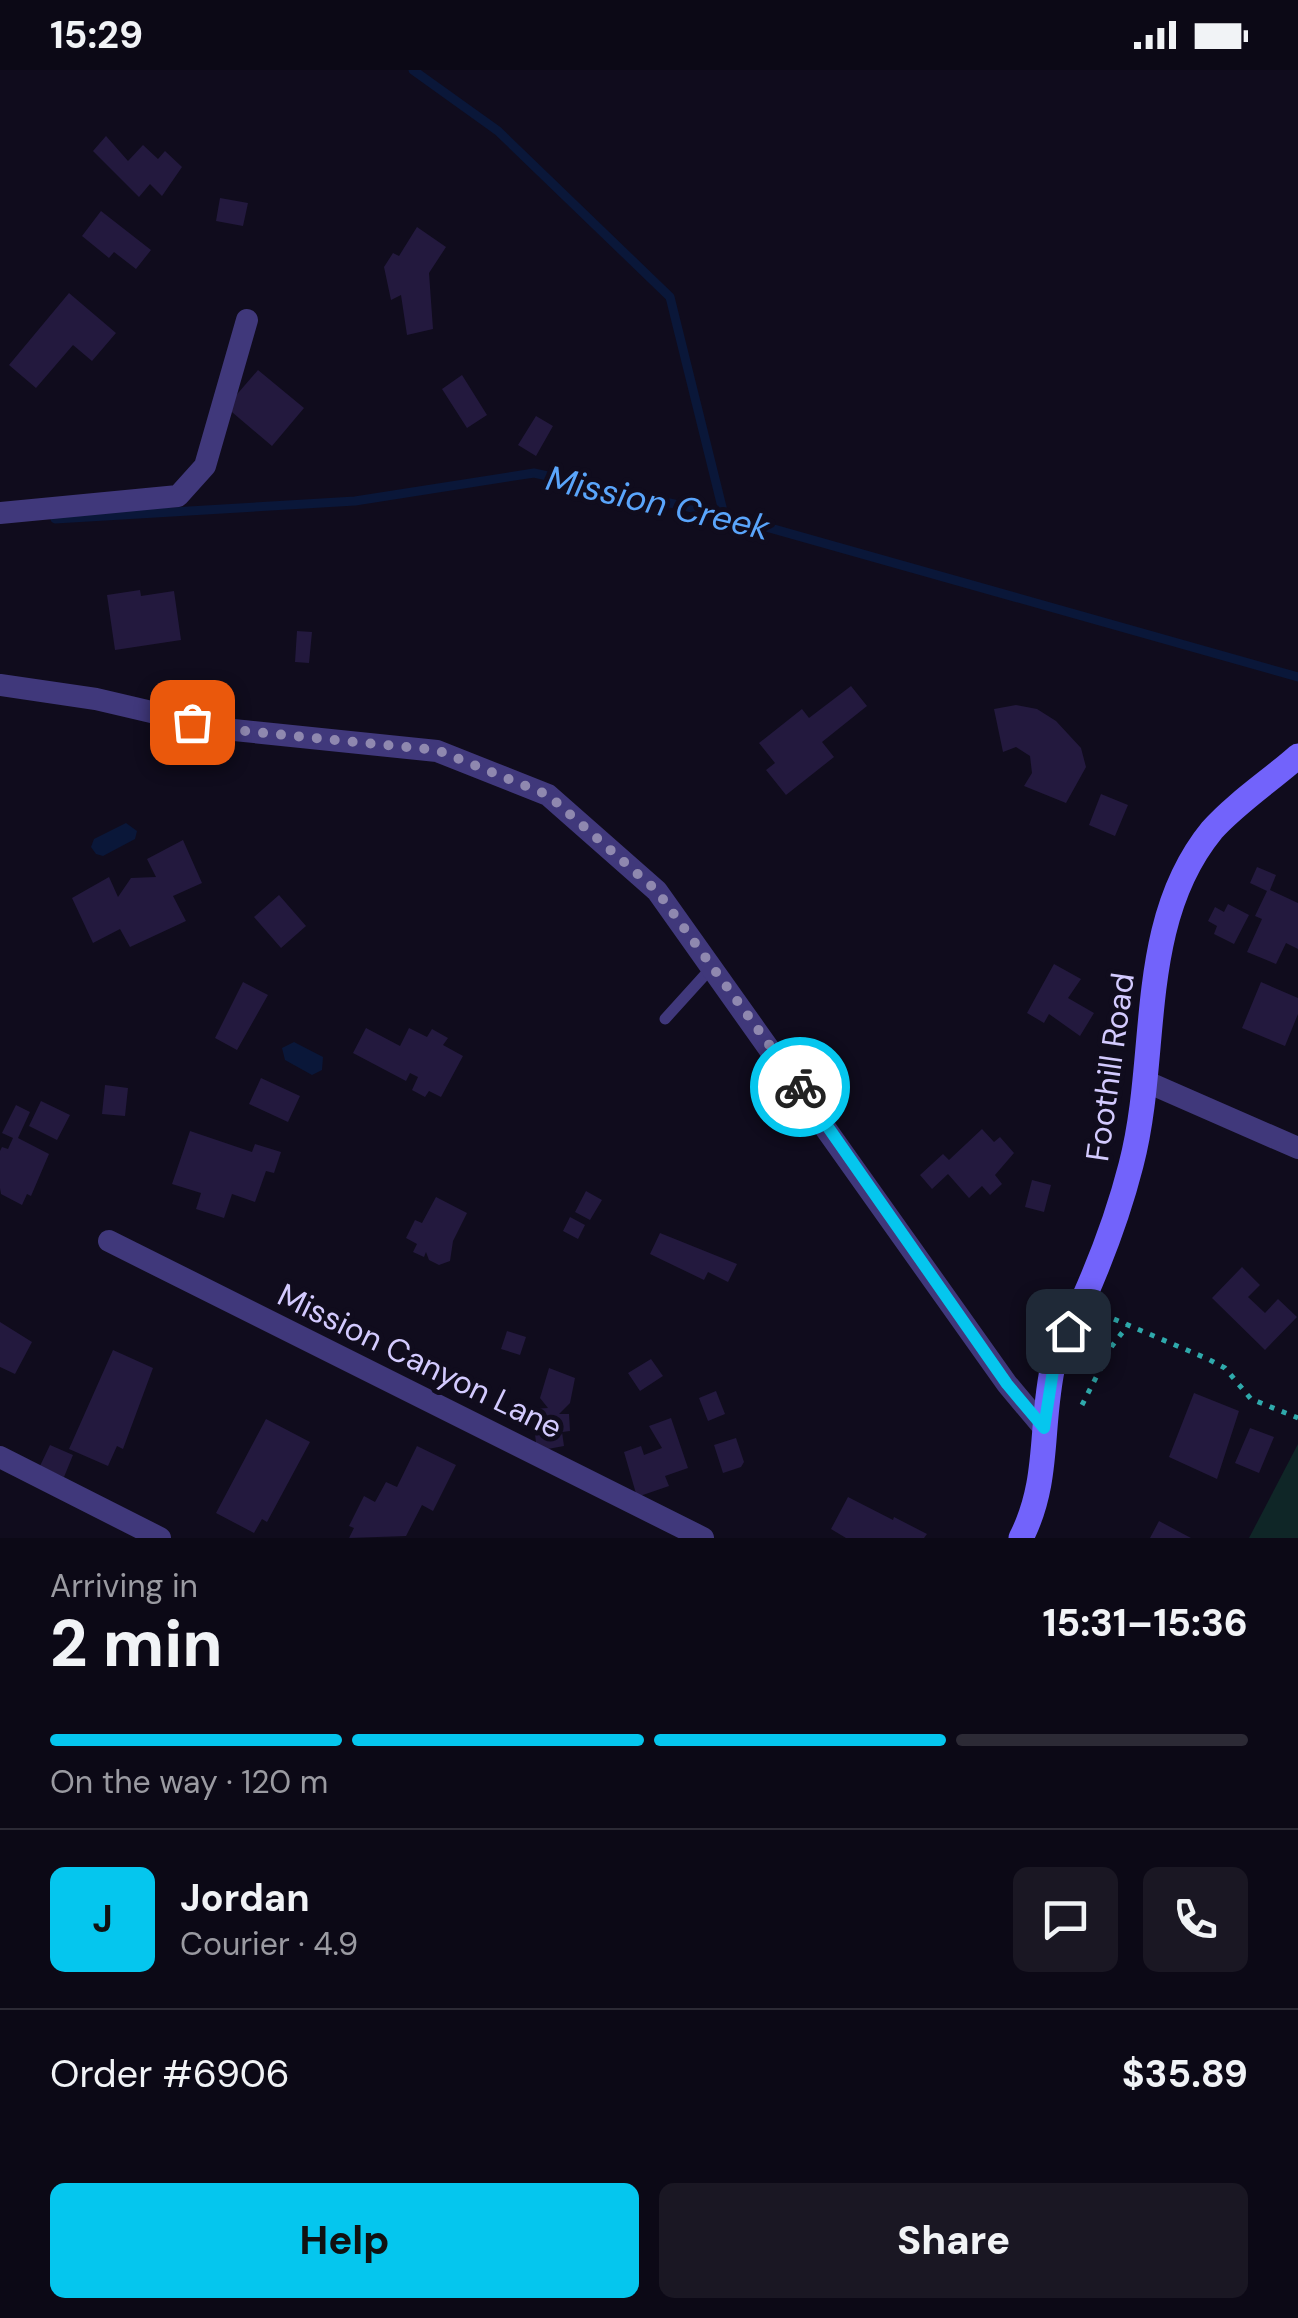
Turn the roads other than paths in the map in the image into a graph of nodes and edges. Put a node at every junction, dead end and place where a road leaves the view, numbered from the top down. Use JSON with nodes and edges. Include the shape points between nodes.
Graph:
{"nodes":[{"id":1,"x":247,"y":320,"type":"dead end"},
{"id":2,"x":0,"y":513,"type":"edge"},
{"id":3,"x":0,"y":685,"type":"edge"},
{"id":4,"x":1298,"y":756,"type":"edge"},
{"id":5,"x":712,"y":966,"type":"junction"},
{"id":6,"x":665,"y":1019,"type":"dead end"},
{"id":7,"x":1147,"y":1082,"type":"junction"},
{"id":8,"x":1298,"y":1148,"type":"edge"},
{"id":9,"x":110,"y":1241,"type":"dead end"},
{"id":10,"x":1044,"y":1428,"type":"junction"},
{"id":11,"x":0,"y":1458,"type":"edge"},
{"id":12,"x":160,"y":1538,"type":"edge"},
{"id":13,"x":704,"y":1538,"type":"edge"},
{"id":14,"x":1021,"y":1538,"type":"edge"}],
"edges":[{"from":1,"to":2,"type":"street","via":[[205,466],[178,496]]},
{"from":3,"to":5,"type":"street","via":[[224,729],[437,750],[493,770],[548,795],[598,835],[657,891]]},
{"from":4,"to":7,"type":"main road","name":"Foothill Road","via":[[1212,831],[1180,886],[1163,935]]},
{"from":5,"to":6,"type":"lane"},
{"from":5,"to":10,"type":"street"},
{"from":7,"to":8,"type":"street"},
{"from":7,"to":10,"type":"main road","name":"Foothill Road","via":[[1112,1232],[1055,1358]]},
{"from":9,"to":13,"type":"street","name":"Mission Canyon Lane"},
{"from":10,"to":14,"type":"main road","name":"Foothill Road","via":[[1044,1474]]},
{"from":11,"to":12,"type":"street"}]}
